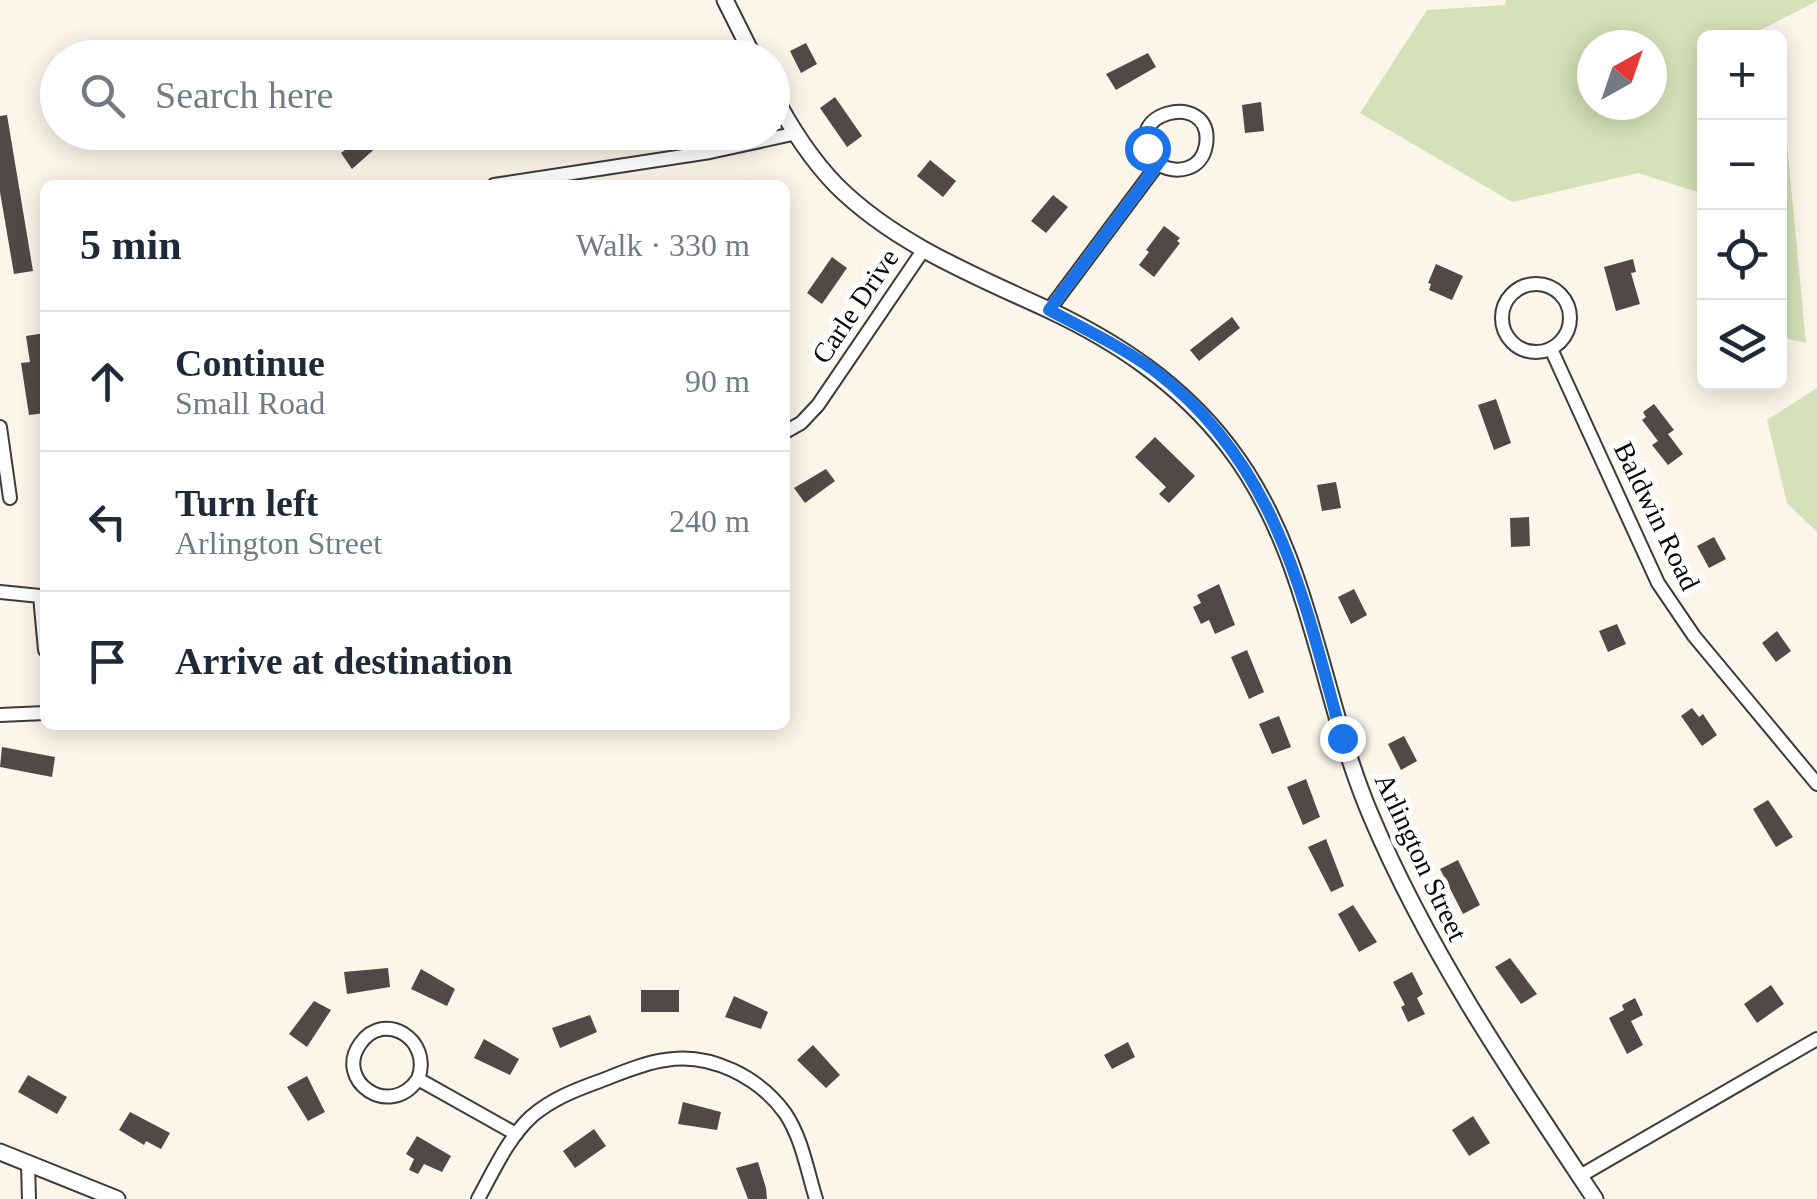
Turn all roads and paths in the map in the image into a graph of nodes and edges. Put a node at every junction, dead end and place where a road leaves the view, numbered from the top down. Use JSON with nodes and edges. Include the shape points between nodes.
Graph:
{"nodes":[{"id":1,"x":725,"y":0,"type":"edge"},
{"id":2,"x":745,"y":40,"type":"edge"},
{"id":3,"x":790,"y":123,"type":"edge"},
{"id":4,"x":796,"y":133,"type":"junction"},
{"id":5,"x":790,"y":134,"type":"edge"},
{"id":6,"x":719,"y":150,"type":"edge"},
{"id":7,"x":1158,"y":164,"type":"junction"},
{"id":8,"x":527,"y":180,"type":"edge"},
{"id":9,"x":924,"y":250,"type":"junction"},
{"id":10,"x":1049,"y":310,"type":"junction"},
{"id":11,"x":1551,"y":349,"type":"junction"},
{"id":12,"x":0,"y":426,"type":"edge"},
{"id":13,"x":790,"y":429,"type":"edge"},
{"id":14,"x":10,"y":498,"type":"dead end"},
{"id":15,"x":0,"y":592,"type":"edge"},
{"id":16,"x":40,"y":596,"type":"edge"},
{"id":17,"x":40,"y":713,"type":"edge"},
{"id":18,"x":0,"y":715,"type":"edge"},
{"id":19,"x":1817,"y":784,"type":"edge"},
{"id":20,"x":1817,"y":1039,"type":"edge"},
{"id":21,"x":418,"y":1080,"type":"junction"},
{"id":22,"x":516,"y":1134,"type":"junction"},
{"id":23,"x":0,"y":1152,"type":"edge"},
{"id":24,"x":28,"y":1164,"type":"junction"},
{"id":25,"x":1580,"y":1176,"type":"junction"},
{"id":26,"x":28,"y":1199,"type":"edge"},
{"id":27,"x":117,"y":1199,"type":"edge"},
{"id":28,"x":478,"y":1199,"type":"edge"},
{"id":29,"x":816,"y":1199,"type":"edge"},
{"id":30,"x":1595,"y":1199,"type":"edge"}],
"edges":[{"from":1,"to":2,"type":"street"},
{"from":3,"to":4,"type":"street","name":"Arlington Street"},
{"from":4,"to":5,"type":"street"},
{"from":4,"to":9,"type":"street","name":"Arlington Street","via":[[836,185]]},
{"from":6,"to":8,"type":"street"},
{"from":7,"to":7,"type":"street","via":[[1177,171],[1196,164],[1206,136],[1197,118],[1179,110],[1153,121],[1146,139]]},
{"from":7,"to":10,"type":"street"},
{"from":9,"to":10,"type":"street","name":"Arlington Street"},
{"from":9,"to":13,"type":"street","name":"Carle Drive","via":[[818,405]]},
{"from":10,"to":25,"type":"street","name":"Arlington Street","via":[[1155,372],[1206,418],[1245,468],[1279,528],[1372,818],[1443,962]]},
{"from":11,"to":11,"type":"street","via":[[1520,349],[1506,334],[1502,312],[1521,288],[1544,285],[1564,298],[1568,332]]},
{"from":11,"to":19,"type":"street","name":"Baldwin Road","via":[[1658,583]]},
{"from":12,"to":14,"type":"street"},
{"from":15,"to":16,"type":"street"},
{"from":17,"to":18,"type":"street"},
{"from":20,"to":25,"type":"street"},
{"from":21,"to":21,"type":"street","via":[[395,1097],[373,1094],[355,1071],[357,1048],[379,1030],[407,1035],[420,1051]]},
{"from":21,"to":22,"type":"street"},
{"from":22,"to":28,"type":"street"},
{"from":22,"to":29,"type":"street","via":[[567,1094],[664,1060],[704,1061],[752,1080],[781,1108],[798,1138]]},
{"from":23,"to":24,"type":"street"},
{"from":24,"to":26,"type":"street"},
{"from":24,"to":27,"type":"street"},
{"from":25,"to":30,"type":"street","name":"Arlington Street"}]}
